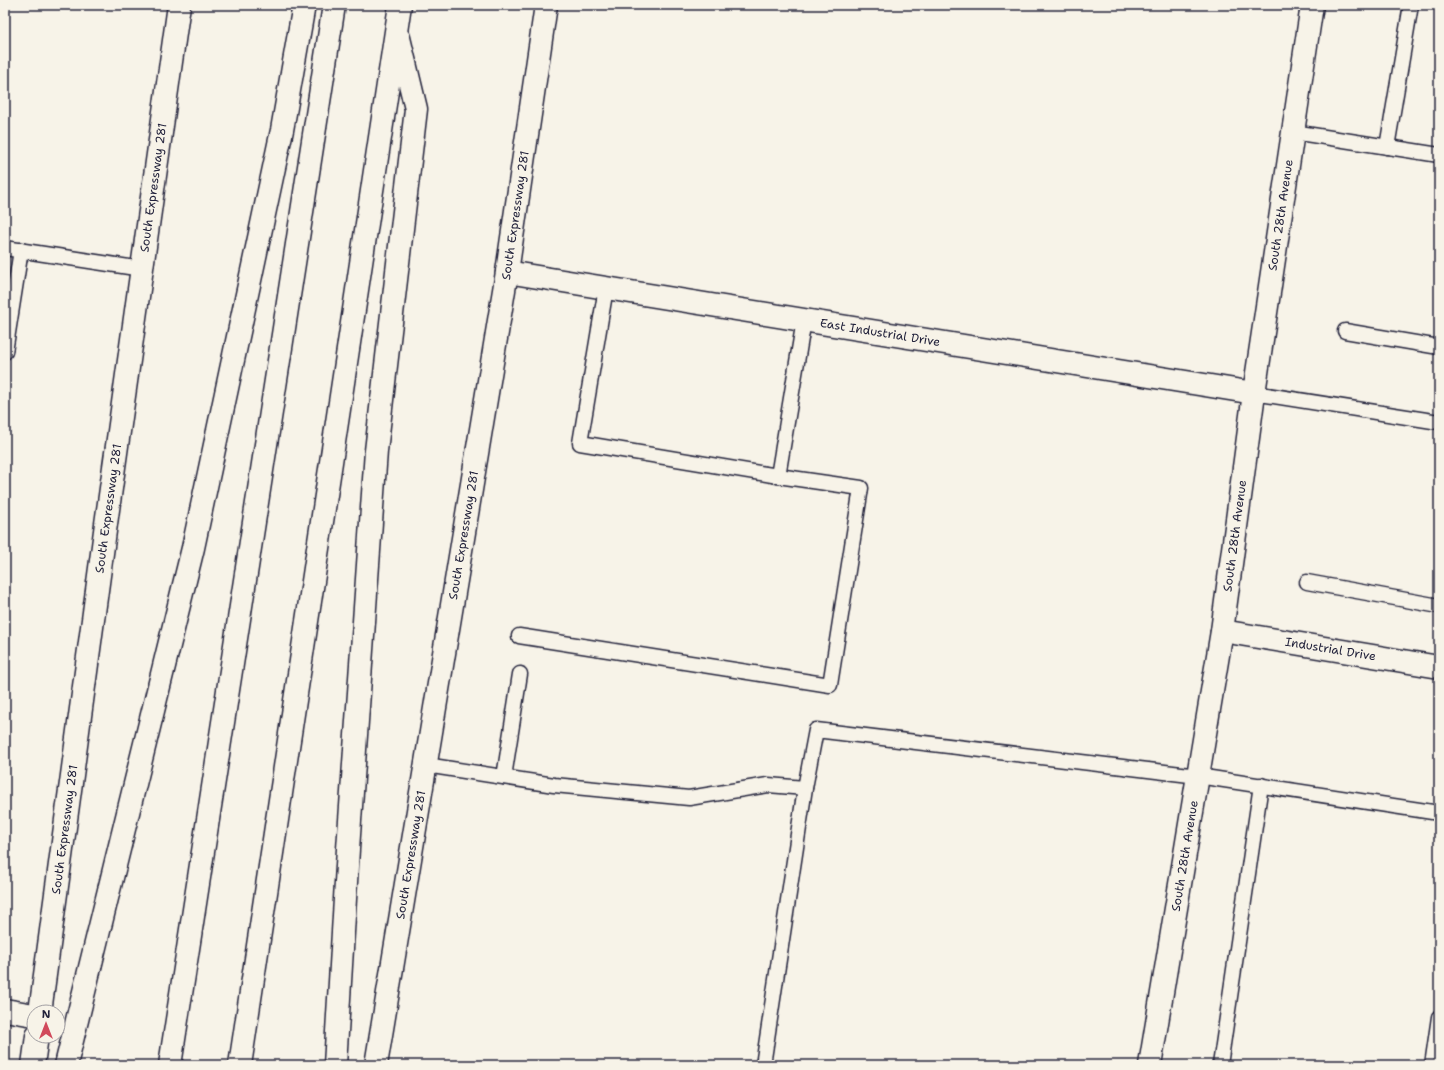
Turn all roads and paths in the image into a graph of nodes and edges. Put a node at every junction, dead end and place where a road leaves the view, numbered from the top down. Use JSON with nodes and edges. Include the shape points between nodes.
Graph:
{"nodes":[{"id":1,"x":179,"y":5,"type":"edge"},
{"id":2,"x":304,"y":5,"type":"edge"},
{"id":3,"x":334,"y":5,"type":"edge"},
{"id":4,"x":400,"y":5,"type":"edge"},
{"id":5,"x":546,"y":5,"type":"edge"},
{"id":6,"x":1312,"y":5,"type":"edge"},
{"id":7,"x":1411,"y":5,"type":"edge"},
{"id":8,"x":396,"y":28,"type":"junction"},
{"id":9,"x":1293,"y":132,"type":"junction"},
{"id":10,"x":1387,"y":147,"type":"junction"},
{"id":11,"x":1439,"y":155,"type":"edge"},
{"id":12,"x":5,"y":248,"type":"edge"},
{"id":13,"x":21,"y":250,"type":"junction"},
{"id":14,"x":142,"y":269,"type":"junction"},
{"id":15,"x":507,"y":272,"type":"junction"},
{"id":16,"x":606,"y":288,"type":"junction"},
{"id":17,"x":804,"y":320,"type":"junction"},
{"id":18,"x":1345,"y":331,"type":"dead end"},
{"id":19,"x":1439,"y":347,"type":"edge"},
{"id":20,"x":5,"y":352,"type":"edge"},
{"id":21,"x":1254,"y":393,"type":"junction"},
{"id":22,"x":1439,"y":422,"type":"edge"},
{"id":23,"x":778,"y":476,"type":"junction"},
{"id":24,"x":1306,"y":582,"type":"dead end"},
{"id":25,"x":1439,"y":606,"type":"edge"},
{"id":26,"x":1222,"y":632,"type":"junction"},
{"id":27,"x":519,"y":636,"type":"dead end"},
{"id":28,"x":1439,"y":667,"type":"edge"},
{"id":29,"x":520,"y":674,"type":"dead end"},
{"id":30,"x":426,"y":765,"type":"junction"},
{"id":31,"x":1198,"y":776,"type":"junction"},
{"id":32,"x":504,"y":777,"type":"junction"},
{"id":33,"x":1261,"y":785,"type":"junction"},
{"id":34,"x":805,"y":788,"type":"junction"},
{"id":35,"x":1439,"y":813,"type":"edge"},
{"id":36,"x":41,"y":1004,"type":"edge"},
{"id":37,"x":5,"y":1010,"type":"edge"},
{"id":38,"x":26,"y":1014,"type":"edge"},
{"id":39,"x":1439,"y":1017,"type":"edge"},
{"id":40,"x":36,"y":1044,"type":"edge"},
{"id":41,"x":33,"y":1065,"type":"edge"},
{"id":42,"x":66,"y":1065,"type":"edge"},
{"id":43,"x":170,"y":1065,"type":"edge"},
{"id":44,"x":240,"y":1065,"type":"edge"},
{"id":45,"x":335,"y":1065,"type":"edge"},
{"id":46,"x":376,"y":1065,"type":"edge"},
{"id":47,"x":763,"y":1065,"type":"edge"},
{"id":48,"x":1150,"y":1065,"type":"edge"},
{"id":49,"x":1220,"y":1065,"type":"edge"},
{"id":50,"x":1432,"y":1065,"type":"edge"}],
"edges":[{"from":1,"to":14,"type":"main road","name":"South Expressway 281"},
{"from":2,"to":42,"type":"main road","via":[[282,130],[193,548]]},
{"from":3,"to":43,"type":"main road"},
{"from":4,"to":8,"type":"main road"},
{"from":5,"to":15,"type":"main road","name":"South Expressway 281"},
{"from":6,"to":9,"type":"main road","name":"South 28th Avenue"},
{"from":7,"to":10,"type":"lane"},
{"from":8,"to":44,"type":"main road"},
{"from":8,"to":45,"type":"main road","via":[[416,108],[376,451]]},
{"from":9,"to":10,"type":"lane"},
{"from":9,"to":21,"type":"main road","name":"South 28th Avenue"},
{"from":10,"to":11,"type":"lane"},
{"from":12,"to":13,"type":"lane"},
{"from":13,"to":14,"type":"lane"},
{"from":13,"to":20,"type":"lane"},
{"from":14,"to":36,"type":"main road","name":"South Expressway 281"},
{"from":15,"to":16,"type":"main road","name":"East Industrial Drive"},
{"from":15,"to":30,"type":"main road","name":"South Expressway 281"},
{"from":16,"to":17,"type":"main road","name":"East Industrial Drive"},
{"from":16,"to":23,"type":"lane","via":[[580,443]]},
{"from":17,"to":21,"type":"main road","name":"East Industrial Drive"},
{"from":17,"to":23,"type":"lane"},
{"from":18,"to":19,"type":"lane"},
{"from":21,"to":22,"type":"lane"},
{"from":21,"to":26,"type":"main road","name":"South 28th Avenue"},
{"from":23,"to":27,"type":"lane","via":[[861,488],[830,685]]},
{"from":24,"to":25,"type":"lane"},
{"from":26,"to":28,"type":"main road","name":"Industrial Drive"},
{"from":26,"to":31,"type":"main road","name":"South 28th Avenue"},
{"from":29,"to":32,"type":"lane"},
{"from":30,"to":32,"type":"lane"},
{"from":30,"to":46,"type":"main road","name":"South Expressway 281"},
{"from":31,"to":33,"type":"lane"},
{"from":31,"to":34,"type":"lane","via":[[816,730]]},
{"from":31,"to":48,"type":"main road","name":"South 28th Avenue"},
{"from":32,"to":34,"type":"lane","via":[[554,785],[689,798],[768,785]]},
{"from":33,"to":35,"type":"lane"},
{"from":33,"to":49,"type":"lane"},
{"from":34,"to":47,"type":"lane"},
{"from":37,"to":38,"type":"main road"},
{"from":39,"to":50,"type":"lane"},
{"from":40,"to":41,"type":"main road"}]}
